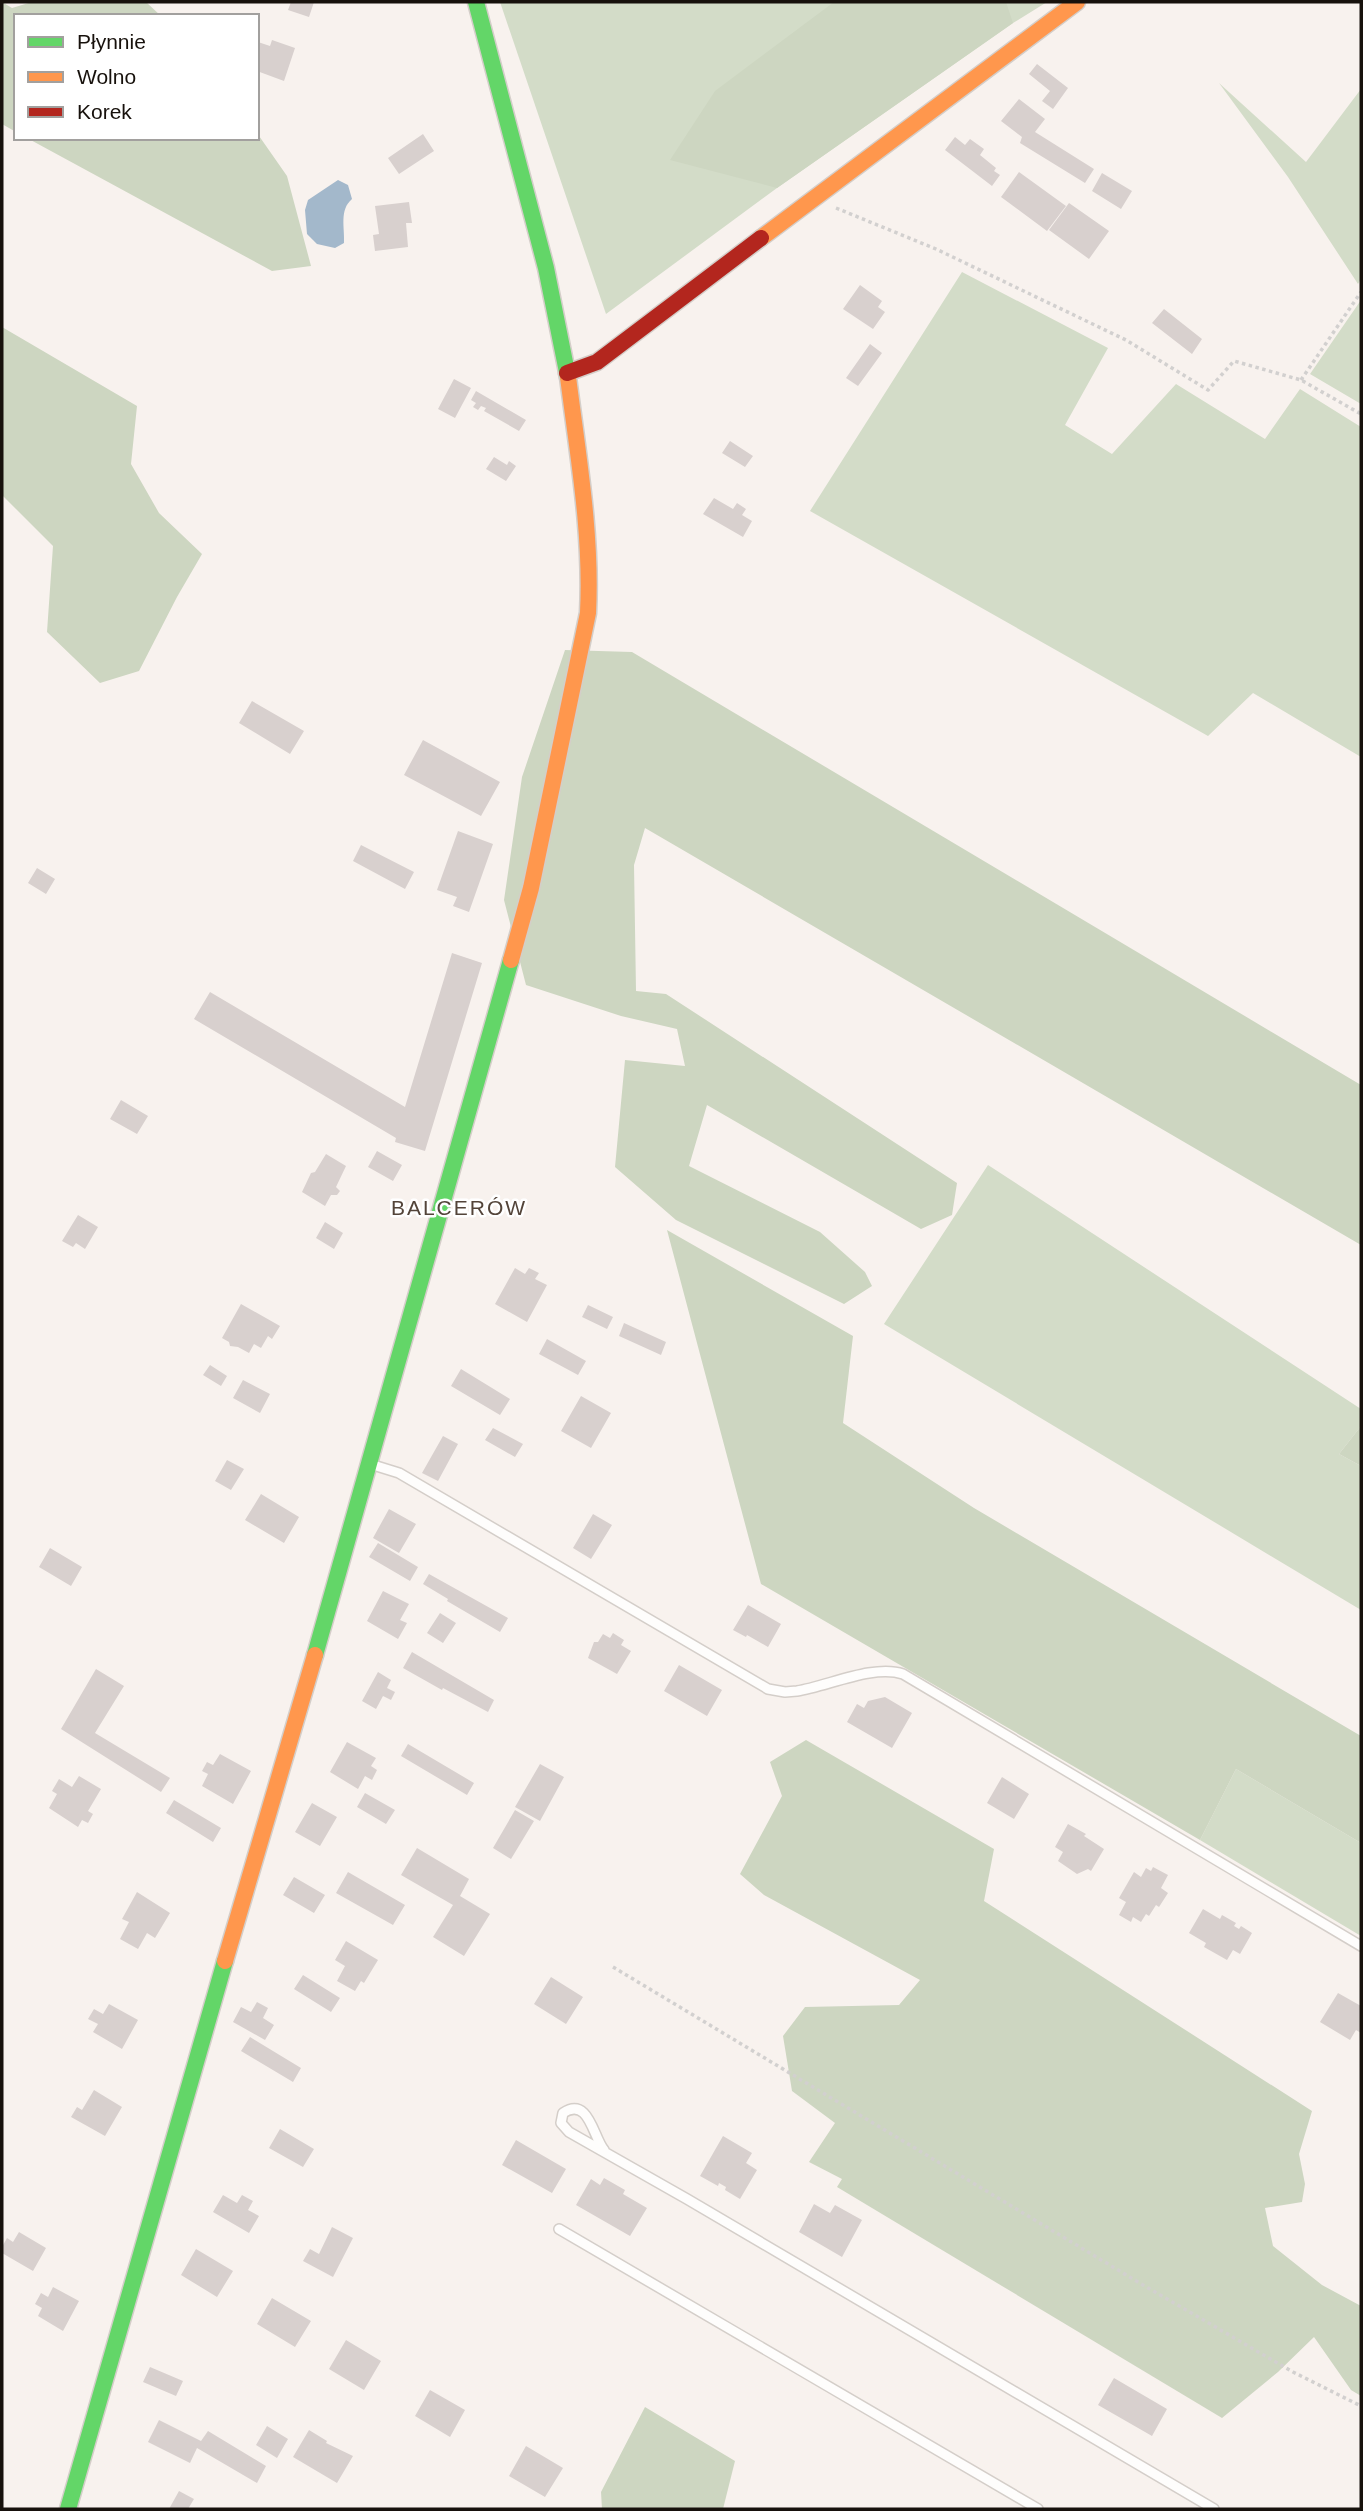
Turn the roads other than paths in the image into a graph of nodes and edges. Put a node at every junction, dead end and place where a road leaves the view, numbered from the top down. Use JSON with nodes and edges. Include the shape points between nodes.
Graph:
{"nodes":[{"id":1,"x":476,"y":2,"type":"edge"},
{"id":2,"x":1077,"y":2,"type":"edge"},
{"id":3,"x":567,"y":373,"type":"junction"},
{"id":4,"x":370,"y":1464,"type":"junction"},
{"id":5,"x":1361,"y":1946,"type":"edge"},
{"id":6,"x":604,"y":2150,"type":"junction"},
{"id":7,"x":559,"y":2229,"type":"dead end"},
{"id":8,"x":68,"y":2509,"type":"edge"},
{"id":9,"x":1038,"y":2509,"type":"edge"},
{"id":10,"x":1214,"y":2509,"type":"edge"}],
"edges":[{"from":1,"to":3,"type":"street","via":[[546,268]]},
{"from":2,"to":3,"type":"street","via":[[597,362]]},
{"from":3,"to":4,"type":"street","via":[[587,529],[588,613],[531,888]]},
{"from":4,"to":5,"type":"lane","via":[[399,1473],[768,1689],[797,1691],[876,1672],[903,1674]]},
{"from":4,"to":8,"type":"street"},
{"from":6,"to":6,"type":"lane","via":[[566,2130],[560,2120],[563,2113],[574,2110],[586,2115]]},
{"from":6,"to":10,"type":"lane"},
{"from":7,"to":9,"type":"lane"}]}
